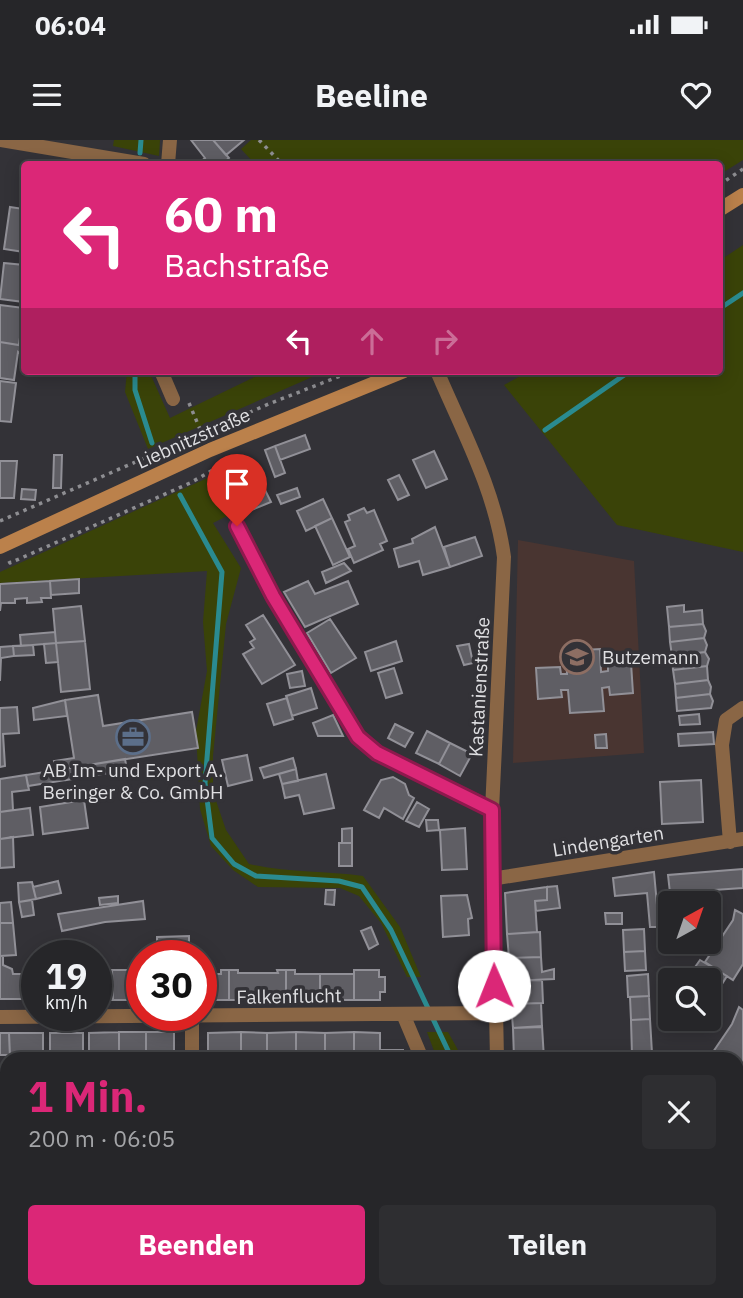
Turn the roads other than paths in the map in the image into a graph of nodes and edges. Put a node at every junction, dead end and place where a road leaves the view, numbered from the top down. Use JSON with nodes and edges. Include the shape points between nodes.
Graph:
{"nodes":[{"id":1,"x":1,"y":140,"type":"edge"},
{"id":2,"x":170,"y":140,"type":"edge"},
{"id":3,"x":126,"y":161,"type":"edge"},
{"id":4,"x":168,"y":161,"type":"edge"},
{"id":5,"x":743,"y":195,"type":"edge"},
{"id":6,"x":723,"y":208,"type":"edge"},
{"id":7,"x":164,"y":375,"type":"edge"},
{"id":8,"x":394,"y":375,"type":"edge"},
{"id":9,"x":439,"y":375,"type":"edge"},
{"id":10,"x":179,"y":397,"type":"road end"},
{"id":11,"x":237,"y":526,"type":"road end"},
{"id":12,"x":0,"y":547,"type":"edge"},
{"id":13,"x":743,"y":708,"type":"edge"},
{"id":14,"x":492,"y":810,"type":"junction"},
{"id":15,"x":736,"y":840,"type":"edge"},
{"id":16,"x":491,"y":879,"type":"junction"},
{"id":17,"x":494,"y":1013,"type":"junction"},
{"id":18,"x":410,"y":1014,"type":"junction"},
{"id":19,"x":126,"y":1016,"type":"edge"},
{"id":20,"x":217,"y":1016,"type":"edge"},
{"id":21,"x":0,"y":1017,"type":"edge"},
{"id":22,"x":192,"y":1031,"type":"edge"},
{"id":23,"x":192,"y":1052,"type":"edge"},
{"id":24,"x":420,"y":1052,"type":"edge"},
{"id":25,"x":497,"y":1052,"type":"edge"}],
"edges":[{"from":1,"to":3,"type":"street"},
{"from":2,"to":4,"type":"street"},
{"from":5,"to":6,"type":"main road"},
{"from":7,"to":10,"type":"street"},
{"from":8,"to":12,"type":"main road","name":"Liebnitzstraße","via":[[210,450]]},
{"from":9,"to":14,"type":"street","name":"Kastanienstraße","via":[[489,490],[504,557]]},
{"from":11,"to":14,"type":"street","via":[[273,596],[358,737],[377,753]]},
{"from":13,"to":15,"type":"street","name":"Lindengarten","via":[[726,720],[722,745]]},
{"from":14,"to":16,"type":"street","name":"Kastanienstraße"},
{"from":15,"to":16,"type":"street","name":"Lindengarten"},
{"from":16,"to":17,"type":"street","name":"Kastanienstraße"},
{"from":17,"to":18,"type":"street","name":"Falkenflucht"},
{"from":17,"to":25,"type":"street","name":"Kastanienstraße"},
{"from":18,"to":20,"type":"street","name":"Falkenflucht"},
{"from":18,"to":24,"type":"street"},
{"from":19,"to":21,"type":"street","name":"Falkenflucht"},
{"from":22,"to":23,"type":"street"}]}
